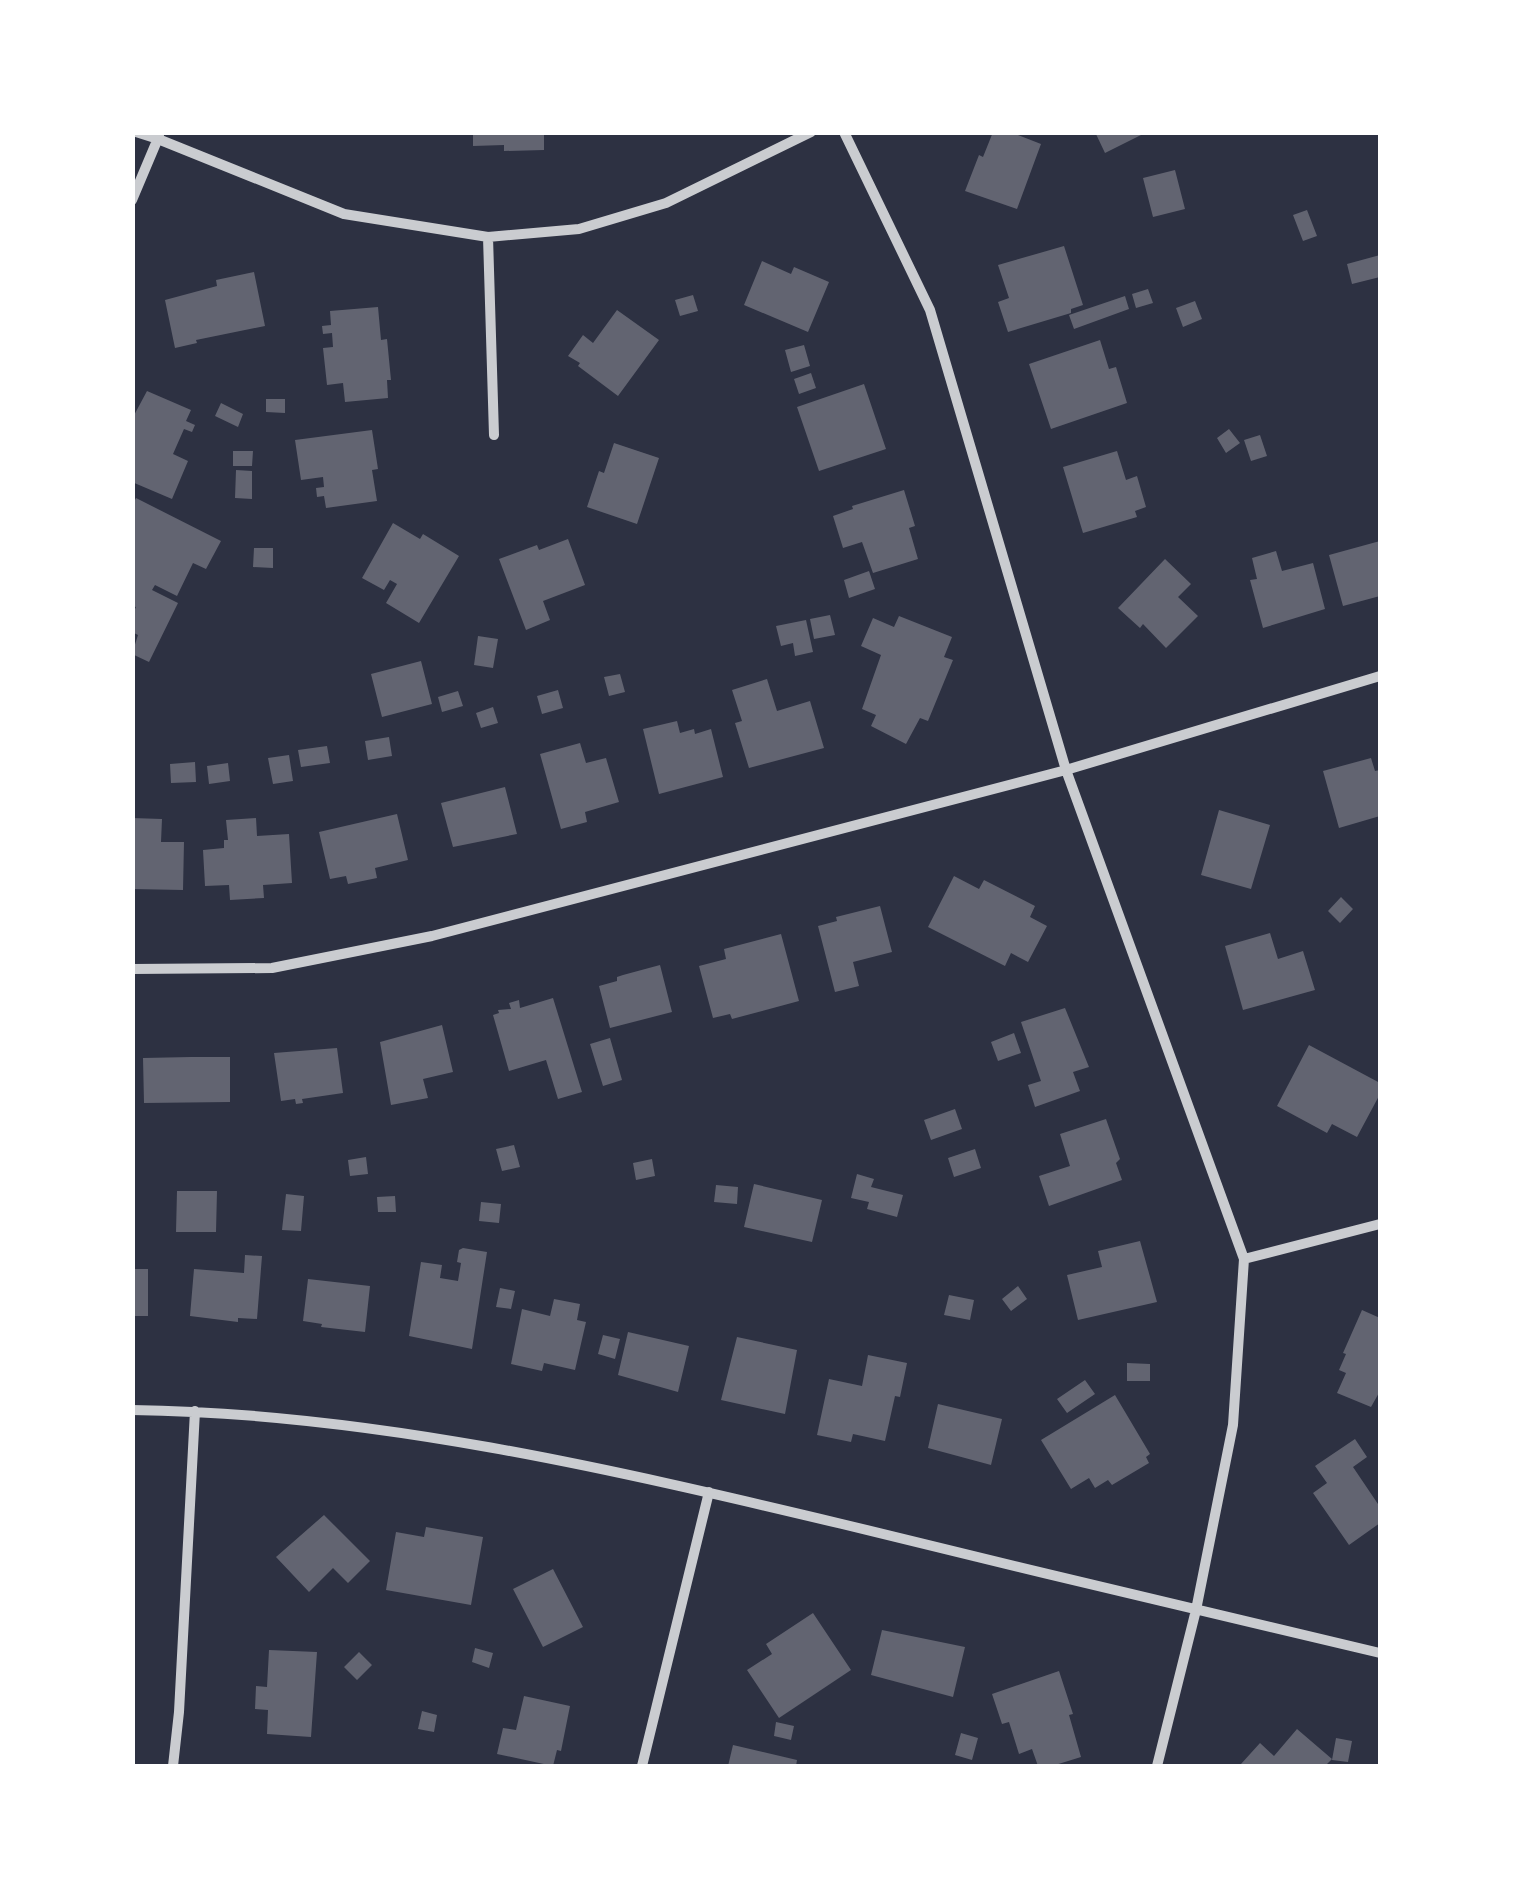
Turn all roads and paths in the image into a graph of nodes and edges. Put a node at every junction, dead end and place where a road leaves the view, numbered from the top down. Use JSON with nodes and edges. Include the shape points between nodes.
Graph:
{"nodes":[{"id":1,"x":136,"y":132,"type":"edge"},
{"id":2,"x":810,"y":132,"type":"edge"},
{"id":3,"x":844,"y":132,"type":"edge"},
{"id":4,"x":160,"y":136,"type":"edge"},
{"id":5,"x":132,"y":200,"type":"edge"},
{"id":6,"x":488,"y":237,"type":"junction"},
{"id":7,"x":494,"y":434,"type":"dead end"},
{"id":8,"x":1380,"y":676,"type":"edge"},
{"id":9,"x":1066,"y":770,"type":"junction"},
{"id":10,"x":132,"y":968,"type":"edge"},
{"id":11,"x":1380,"y":1224,"type":"edge"},
{"id":12,"x":1244,"y":1258,"type":"junction"},
{"id":13,"x":132,"y":1410,"type":"edge"},
{"id":14,"x":195,"y":1411,"type":"junction"},
{"id":15,"x":708,"y":1492,"type":"junction"},
{"id":16,"x":1196,"y":1610,"type":"junction"},
{"id":17,"x":1380,"y":1652,"type":"edge"},
{"id":18,"x":173,"y":1766,"type":"edge"},
{"id":19,"x":642,"y":1766,"type":"edge"},
{"id":20,"x":1157,"y":1766,"type":"edge"}],
"edges":[{"from":1,"to":4,"type":"street"},
{"from":2,"to":6,"type":"street","via":[[666,204],[579,229]]},
{"from":3,"to":9,"type":"street","via":[[930,310]]},
{"from":4,"to":5,"type":"street"},
{"from":4,"to":6,"type":"street","via":[[344,214]]},
{"from":6,"to":7,"type":"street"},
{"from":8,"to":9,"type":"street"},
{"from":9,"to":10,"type":"street","via":[[432,936],[272,968]]},
{"from":9,"to":12,"type":"street"},
{"from":11,"to":12,"type":"street"},
{"from":12,"to":16,"type":"street","via":[[1233,1425]]},
{"from":13,"to":14,"type":"street"},
{"from":14,"to":15,"type":"street","via":[[425,1436]]},
{"from":14,"to":18,"type":"street"},
{"from":15,"to":16,"type":"street"},
{"from":15,"to":19,"type":"street"},
{"from":16,"to":17,"type":"street"},
{"from":16,"to":20,"type":"street"}]}
